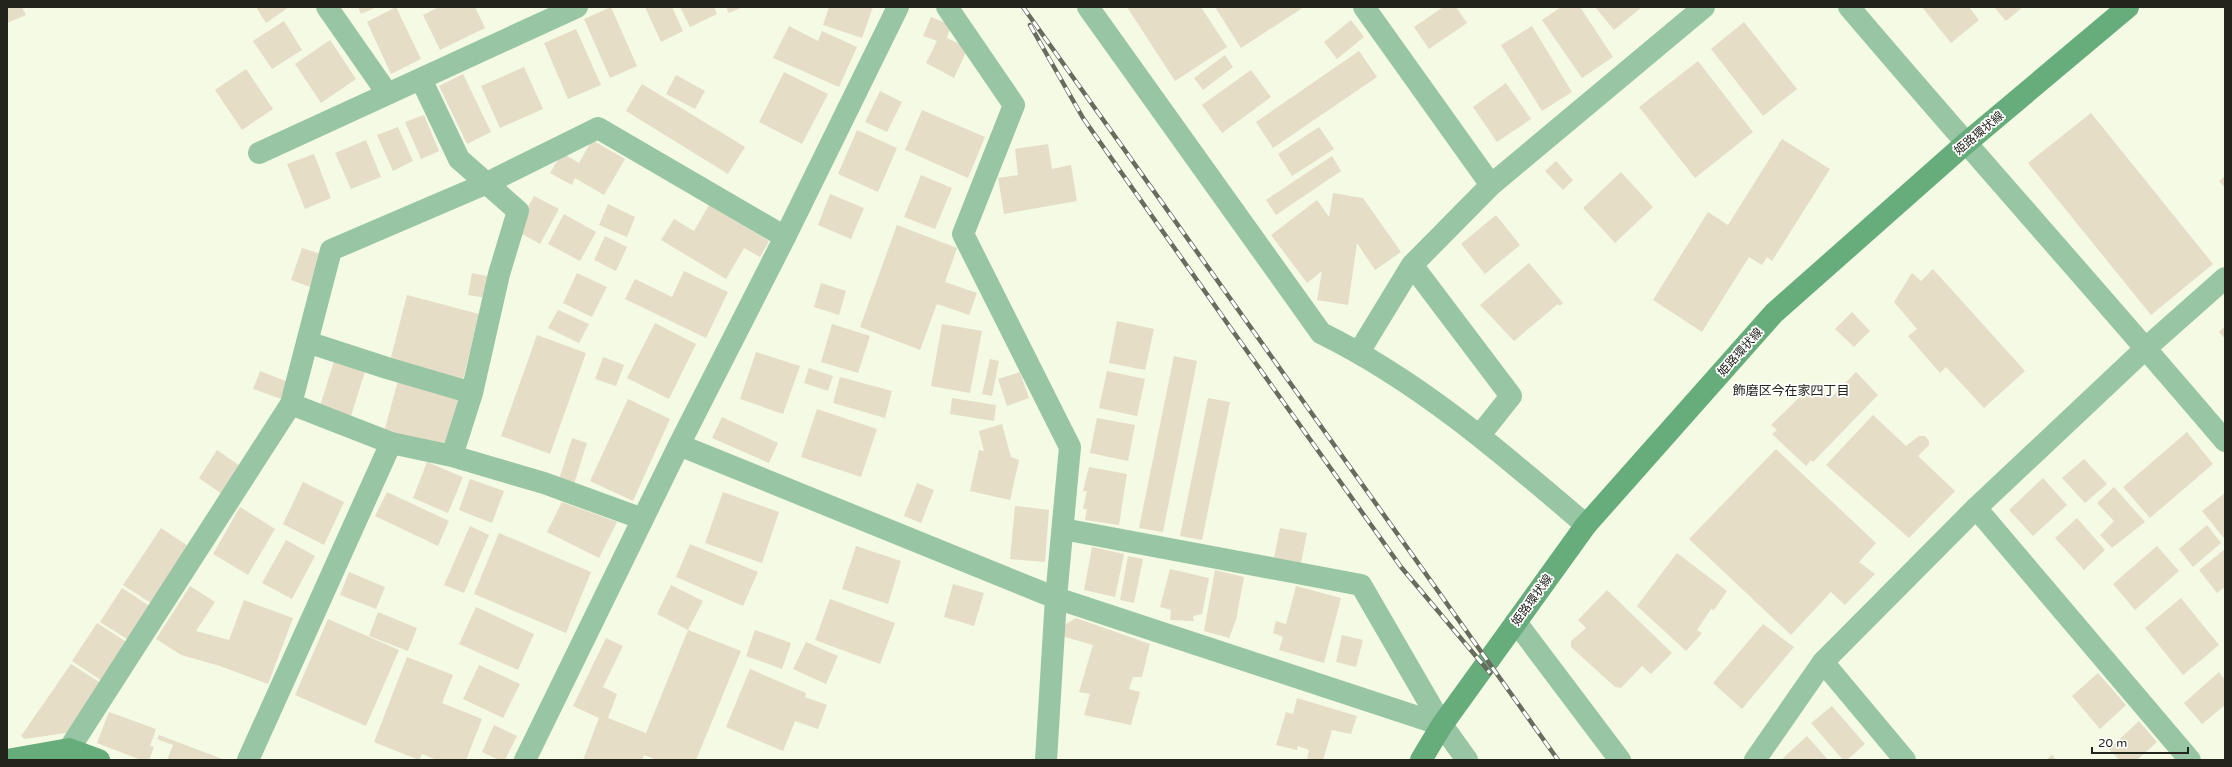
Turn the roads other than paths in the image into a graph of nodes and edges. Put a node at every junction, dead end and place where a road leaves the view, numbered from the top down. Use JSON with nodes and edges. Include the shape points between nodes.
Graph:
{"nodes":[{"id":1,"x":327,"y":7,"type":"edge"},
{"id":2,"x":577,"y":7,"type":"edge"},
{"id":3,"x":898,"y":7,"type":"edge"},
{"id":4,"x":947,"y":7,"type":"edge"},
{"id":5,"x":1088,"y":7,"type":"edge"},
{"id":6,"x":1364,"y":7,"type":"edge"},
{"id":7,"x":1704,"y":7,"type":"edge"},
{"id":8,"x":1849,"y":7,"type":"edge"},
{"id":9,"x":2128,"y":7,"type":"edge"},
{"id":10,"x":421,"y":79,"type":"junction"},
{"id":11,"x":387,"y":93,"type":"junction"},
{"id":12,"x":1965,"y":144,"type":"junction"},
{"id":13,"x":259,"y":153,"type":"dead end"},
{"id":14,"x":485,"y":184,"type":"junction"},
{"id":15,"x":1491,"y":185,"type":"junction"},
{"id":16,"x":785,"y":237,"type":"junction"},
{"id":17,"x":1412,"y":264,"type":"junction"},
{"id":18,"x":2225,"y":278,"type":"edge"},
{"id":19,"x":307,"y":342,"type":"junction"},
{"id":20,"x":2146,"y":348,"type":"junction"},
{"id":21,"x":1359,"y":352,"type":"junction"},
{"id":22,"x":472,"y":393,"type":"junction"},
{"id":23,"x":291,"y":404,"type":"junction"},
{"id":24,"x":1480,"y":435,"type":"junction"},
{"id":25,"x":2225,"y":441,"type":"edge"},
{"id":26,"x":391,"y":443,"type":"junction"},
{"id":27,"x":679,"y":445,"type":"junction"},
{"id":28,"x":452,"y":456,"type":"junction"},
{"id":29,"x":1976,"y":508,"type":"junction"},
{"id":30,"x":643,"y":519,"type":"junction"},
{"id":31,"x":1586,"y":525,"type":"junction"},
{"id":32,"x":1063,"y":529,"type":"junction"},
{"id":33,"x":1056,"y":598,"type":"junction"},
{"id":34,"x":1516,"y":622,"type":"junction"},
{"id":35,"x":1823,"y":662,"type":"junction"},
{"id":36,"x":1442,"y":725,"type":"junction"},
{"id":37,"x":65,"y":754,"type":"edge"},
{"id":38,"x":7,"y":760,"type":"edge"},
{"id":39,"x":99,"y":760,"type":"edge"},
{"id":40,"x":248,"y":760,"type":"edge"},
{"id":41,"x":525,"y":760,"type":"edge"},
{"id":42,"x":1046,"y":760,"type":"edge"},
{"id":43,"x":1421,"y":760,"type":"edge"},
{"id":44,"x":1467,"y":760,"type":"edge"},
{"id":45,"x":1620,"y":760,"type":"edge"},
{"id":46,"x":1755,"y":760,"type":"edge"},
{"id":47,"x":1905,"y":760,"type":"edge"},
{"id":48,"x":2190,"y":760,"type":"edge"}],
"edges":[{"from":1,"to":11,"type":"street"},
{"from":2,"to":10,"type":"street"},
{"from":3,"to":16,"type":"street"},
{"from":4,"to":32,"type":"street","via":[[1014,105],[964,234],[1070,447]]},
{"from":5,"to":21,"type":"street","via":[[1321,334]]},
{"from":6,"to":15,"type":"street"},
{"from":7,"to":15,"type":"street"},
{"from":8,"to":12,"type":"street"},
{"from":9,"to":12,"type":"main road","name":"姫路環状線"},
{"from":10,"to":11,"type":"street"},
{"from":10,"to":14,"type":"street","via":[[458,159]]},
{"from":11,"to":13,"type":"street"},
{"from":12,"to":20,"type":"street"},
{"from":12,"to":31,"type":"main road","name":"姫路環状線","via":[[1774,313]]},
{"from":14,"to":16,"type":"street","via":[[598,128]]},
{"from":14,"to":19,"type":"street","via":[[331,250]]},
{"from":14,"to":22,"type":"street","via":[[518,211],[499,274]]},
{"from":15,"to":17,"type":"street"},
{"from":16,"to":27,"type":"street"},
{"from":17,"to":21,"type":"street"},
{"from":17,"to":24,"type":"street","via":[[1511,396]]},
{"from":18,"to":20,"type":"street"},
{"from":19,"to":22,"type":"street"},
{"from":19,"to":23,"type":"street"},
{"from":20,"to":25,"type":"street"},
{"from":20,"to":29,"type":"street"},
{"from":21,"to":24,"type":"street"},
{"from":22,"to":28,"type":"street"},
{"from":23,"to":26,"type":"street"},
{"from":23,"to":37,"type":"street"},
{"from":24,"to":31,"type":"street"},
{"from":26,"to":28,"type":"street"},
{"from":26,"to":40,"type":"street"},
{"from":27,"to":30,"type":"street"},
{"from":27,"to":33,"type":"street"},
{"from":28,"to":30,"type":"street","via":[[544,483]]},
{"from":29,"to":35,"type":"street"},
{"from":29,"to":48,"type":"street"},
{"from":30,"to":41,"type":"street"},
{"from":31,"to":34,"type":"main road","name":"姫路環状線"},
{"from":32,"to":33,"type":"street"},
{"from":32,"to":36,"type":"street","via":[[1361,584]]},
{"from":33,"to":36,"type":"street"},
{"from":33,"to":42,"type":"street"},
{"from":34,"to":36,"type":"main road","name":"姫路環状線"},
{"from":34,"to":45,"type":"street"},
{"from":35,"to":46,"type":"street"},
{"from":35,"to":47,"type":"street"},
{"from":36,"to":43,"type":"main road","name":"姫路環状線"},
{"from":36,"to":44,"type":"street"},
{"from":37,"to":38,"type":"main road"},
{"from":37,"to":39,"type":"main road"}]}
